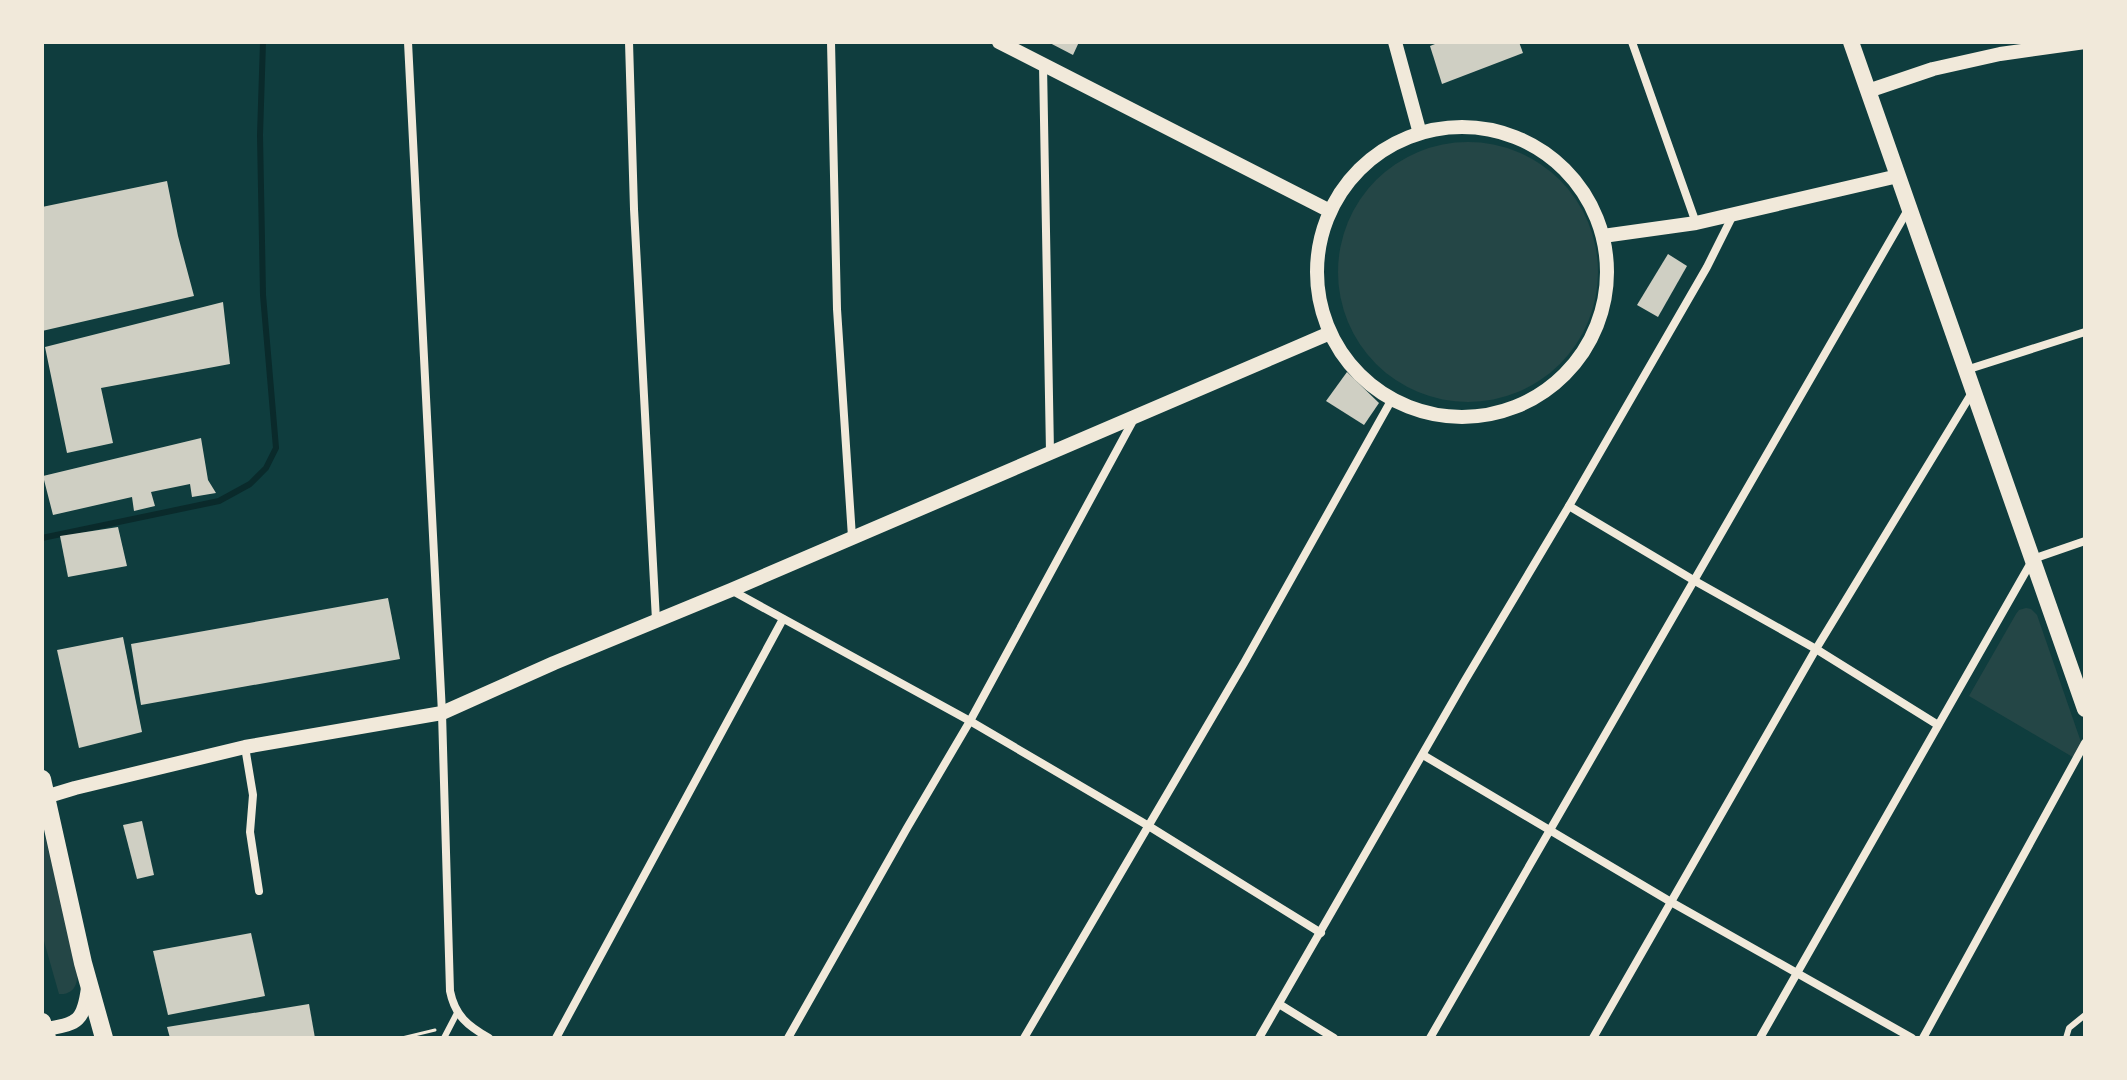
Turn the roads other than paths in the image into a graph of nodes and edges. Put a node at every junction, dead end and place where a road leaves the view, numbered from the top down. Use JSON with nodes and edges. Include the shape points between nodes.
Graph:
{"nodes":[{"id":1,"x":408,"y":42,"type":"edge"},
{"id":2,"x":629,"y":42,"type":"edge"},
{"id":3,"x":831,"y":42,"type":"edge"},
{"id":4,"x":999,"y":42,"type":"edge"},
{"id":5,"x":1395,"y":42,"type":"edge"},
{"id":6,"x":1632,"y":42,"type":"edge"},
{"id":7,"x":1851,"y":42,"type":"edge"},
{"id":8,"x":2085,"y":42,"type":"edge"},
{"id":9,"x":1043,"y":65,"type":"junction"},
{"id":10,"x":1868,"y":91,"type":"junction"},
{"id":11,"x":1419,"y":130,"type":"junction"},
{"id":12,"x":1898,"y":176,"type":"junction"},
{"id":13,"x":1909,"y":207,"type":"junction"},
{"id":14,"x":1330,"y":211,"type":"junction"},
{"id":15,"x":1733,"y":215,"type":"junction"},
{"id":16,"x":1696,"y":223,"type":"junction"},
{"id":17,"x":1603,"y":236,"type":"junction"},
{"id":18,"x":2085,"y":332,"type":"edge"},
{"id":19,"x":1330,"y":333,"type":"junction"},
{"id":20,"x":1966,"y":370,"type":"junction"},
{"id":21,"x":1974,"y":391,"type":"junction"},
{"id":22,"x":1392,"y":399,"type":"junction"},
{"id":23,"x":1136,"y":416,"type":"junction"},
{"id":24,"x":1050,"y":452,"type":"junction"},
{"id":25,"x":1569,"y":506,"type":"junction"},
{"id":26,"x":852,"y":537,"type":"junction"},
{"id":27,"x":2085,"y":541,"type":"edge"},
{"id":28,"x":2033,"y":559,"type":"junction"},
{"id":29,"x":1695,"y":581,"type":"junction"},
{"id":30,"x":731,"y":590,"type":"junction"},
{"id":31,"x":783,"y":619,"type":"junction"},
{"id":32,"x":656,"y":620,"type":"junction"},
{"id":33,"x":1816,"y":649,"type":"junction"},
{"id":34,"x":2085,"y":709,"type":"edge"},
{"id":35,"x":442,"y":713,"type":"junction"},
{"id":36,"x":970,"y":721,"type":"junction"},
{"id":37,"x":1938,"y":725,"type":"junction"},
{"id":38,"x":2085,"y":743,"type":"edge"},
{"id":39,"x":245,"y":747,"type":"junction"},
{"id":40,"x":1423,"y":755,"type":"junction"},
{"id":41,"x":44,"y":791,"type":"edge"},
{"id":42,"x":1147,"y":825,"type":"junction"},
{"id":43,"x":1551,"y":831,"type":"junction"},
{"id":44,"x":259,"y":891,"type":"dead end"},
{"id":45,"x":1671,"y":902,"type":"junction"},
{"id":46,"x":1321,"y":933,"type":"junction"},
{"id":47,"x":1798,"y":973,"type":"junction"},
{"id":48,"x":89,"y":983,"type":"junction"},
{"id":49,"x":1279,"y":1004,"type":"junction"},
{"id":50,"x":457,"y":1013,"type":"junction"},
{"id":51,"x":2085,"y":1015,"type":"edge"},
{"id":52,"x":44,"y":1030,"type":"edge"},
{"id":53,"x":104,"y":1038,"type":"edge"},
{"id":54,"x":444,"y":1038,"type":"edge"},
{"id":55,"x":489,"y":1038,"type":"edge"},
{"id":56,"x":556,"y":1038,"type":"edge"},
{"id":57,"x":788,"y":1038,"type":"edge"},
{"id":58,"x":1024,"y":1038,"type":"edge"},
{"id":59,"x":1259,"y":1038,"type":"edge"},
{"id":60,"x":1334,"y":1038,"type":"edge"},
{"id":61,"x":1430,"y":1038,"type":"edge"},
{"id":62,"x":1593,"y":1038,"type":"edge"},
{"id":63,"x":1760,"y":1038,"type":"edge"},
{"id":64,"x":1912,"y":1038,"type":"edge"},
{"id":65,"x":1923,"y":1038,"type":"edge"},
{"id":66,"x":2066,"y":1038,"type":"edge"}],
"edges":[{"from":1,"to":35,"type":"street"},
{"from":2,"to":32,"type":"street"},
{"from":3,"to":26,"type":"street","via":[[837,309]]},
{"from":4,"to":9,"type":"street"},
{"from":5,"to":11,"type":"street"},
{"from":6,"to":16,"type":"street"},
{"from":7,"to":10,"type":"main road"},
{"from":8,"to":10,"type":"street","via":[[1933,69]]},
{"from":9,"to":14,"type":"street"},
{"from":9,"to":24,"type":"street"},
{"from":10,"to":12,"type":"main road"},
{"from":11,"to":14,"type":"street","via":[[1356,171]]},
{"from":11,"to":17,"type":"street","via":[[1461,126],[1504,132],[1543,151],[1576,180]]},
{"from":12,"to":13,"type":"main road"},
{"from":12,"to":15,"type":"street"},
{"from":13,"to":20,"type":"main road"},
{"from":13,"to":29,"type":"street"},
{"from":14,"to":19,"type":"street","via":[[1319,244],[1317,289]]},
{"from":15,"to":16,"type":"street"},
{"from":15,"to":25,"type":"street"},
{"from":16,"to":17,"type":"street"},
{"from":17,"to":22,"type":"street","via":[[1608,282],[1602,314],[1589,344],[1557,383],[1521,404],[1478,416],[1426,414]]},
{"from":18,"to":20,"type":"street"},
{"from":19,"to":22,"type":"street","via":[[1356,371]]},
{"from":19,"to":23,"type":"street"},
{"from":20,"to":21,"type":"main road"},
{"from":21,"to":28,"type":"main road"},
{"from":21,"to":33,"type":"street"},
{"from":22,"to":42,"type":"street"},
{"from":23,"to":24,"type":"street"},
{"from":23,"to":36,"type":"street"},
{"from":24,"to":26,"type":"street"},
{"from":25,"to":29,"type":"street"},
{"from":25,"to":40,"type":"street"},
{"from":26,"to":30,"type":"street"},
{"from":27,"to":28,"type":"street"},
{"from":28,"to":34,"type":"main road"},
{"from":28,"to":37,"type":"street"},
{"from":29,"to":33,"type":"street"},
{"from":29,"to":43,"type":"street"},
{"from":30,"to":31,"type":"street"},
{"from":30,"to":32,"type":"street"},
{"from":31,"to":36,"type":"street"},
{"from":31,"to":56,"type":"street"},
{"from":32,"to":35,"type":"street"},
{"from":33,"to":37,"type":"street"},
{"from":33,"to":45,"type":"street"},
{"from":35,"to":39,"type":"street"},
{"from":35,"to":50,"type":"street","via":[[450,991]]},
{"from":36,"to":42,"type":"street"},
{"from":36,"to":57,"type":"street"},
{"from":37,"to":47,"type":"street"},
{"from":38,"to":65,"type":"street"},
{"from":39,"to":41,"type":"street"},
{"from":39,"to":44,"type":"street"},
{"from":40,"to":43,"type":"street"},
{"from":40,"to":46,"type":"street"},
{"from":41,"to":48,"type":"main road"},
{"from":42,"to":46,"type":"street"},
{"from":42,"to":58,"type":"street"},
{"from":43,"to":45,"type":"street"},
{"from":43,"to":61,"type":"street"},
{"from":45,"to":47,"type":"street"},
{"from":45,"to":62,"type":"street"},
{"from":46,"to":49,"type":"street"},
{"from":47,"to":63,"type":"street"},
{"from":47,"to":64,"type":"street"},
{"from":48,"to":52,"type":"street","via":[[78,1020]]},
{"from":48,"to":53,"type":"main road"},
{"from":49,"to":59,"type":"street"},
{"from":49,"to":60,"type":"street"},
{"from":50,"to":54,"type":"lane"},
{"from":50,"to":55,"type":"street"},
{"from":51,"to":66,"type":"lane","via":[[2069,1028]]}]}
